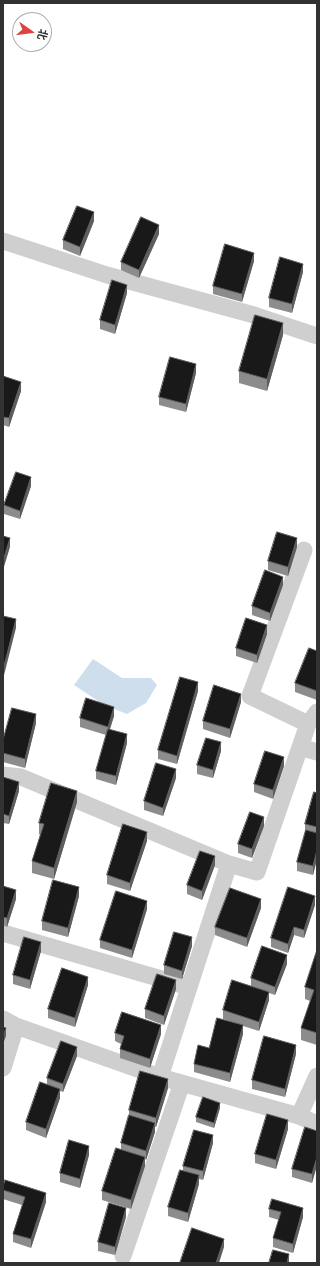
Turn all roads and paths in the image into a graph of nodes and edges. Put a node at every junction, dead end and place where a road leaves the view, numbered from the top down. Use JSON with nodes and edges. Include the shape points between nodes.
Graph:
{"nodes":[{"id":1,"x":3,"y":241,"type":"edge"},
{"id":2,"x":317,"y":336,"type":"edge"},
{"id":3,"x":304,"y":550,"type":"dead end"},
{"id":4,"x":313,"y":718,"type":"edge"},
{"id":5,"x":300,"y":747,"type":"junction"},
{"id":6,"x":317,"y":752,"type":"edge"},
{"id":7,"x":3,"y":775,"type":"edge"},
{"id":8,"x":229,"y":864,"type":"junction"},
{"id":9,"x":3,"y":933,"type":"edge"},
{"id":10,"x":189,"y":987,"type":"junction"},
{"id":11,"x":10,"y":1022,"type":"edge"},
{"id":12,"x":3,"y":1068,"type":"edge"},
{"id":13,"x":317,"y":1076,"type":"edge"},
{"id":14,"x":160,"y":1077,"type":"junction"},
{"id":15,"x":182,"y":1083,"type":"junction"},
{"id":16,"x":299,"y":1116,"type":"junction"},
{"id":17,"x":317,"y":1124,"type":"edge"},
{"id":18,"x":123,"y":1256,"type":"dead end"}],
"edges":[{"from":1,"to":2,"type":"street","via":[[107,275],[254,315]]},
{"from":3,"to":4,"type":"street","via":[[250,696]]},
{"from":4,"to":5,"type":"street"},
{"from":5,"to":6,"type":"street"},
{"from":5,"to":8,"type":"street","via":[[257,872]]},
{"from":7,"to":8,"type":"street","via":[[21,777]]},
{"from":8,"to":10,"type":"street"},
{"from":9,"to":10,"type":"street"},
{"from":10,"to":14,"type":"street"},
{"from":11,"to":12,"type":"street"},
{"from":11,"to":14,"type":"street"},
{"from":13,"to":16,"type":"street"},
{"from":14,"to":15,"type":"street"},
{"from":15,"to":16,"type":"street"},
{"from":15,"to":18,"type":"street"},
{"from":16,"to":17,"type":"street"}]}
